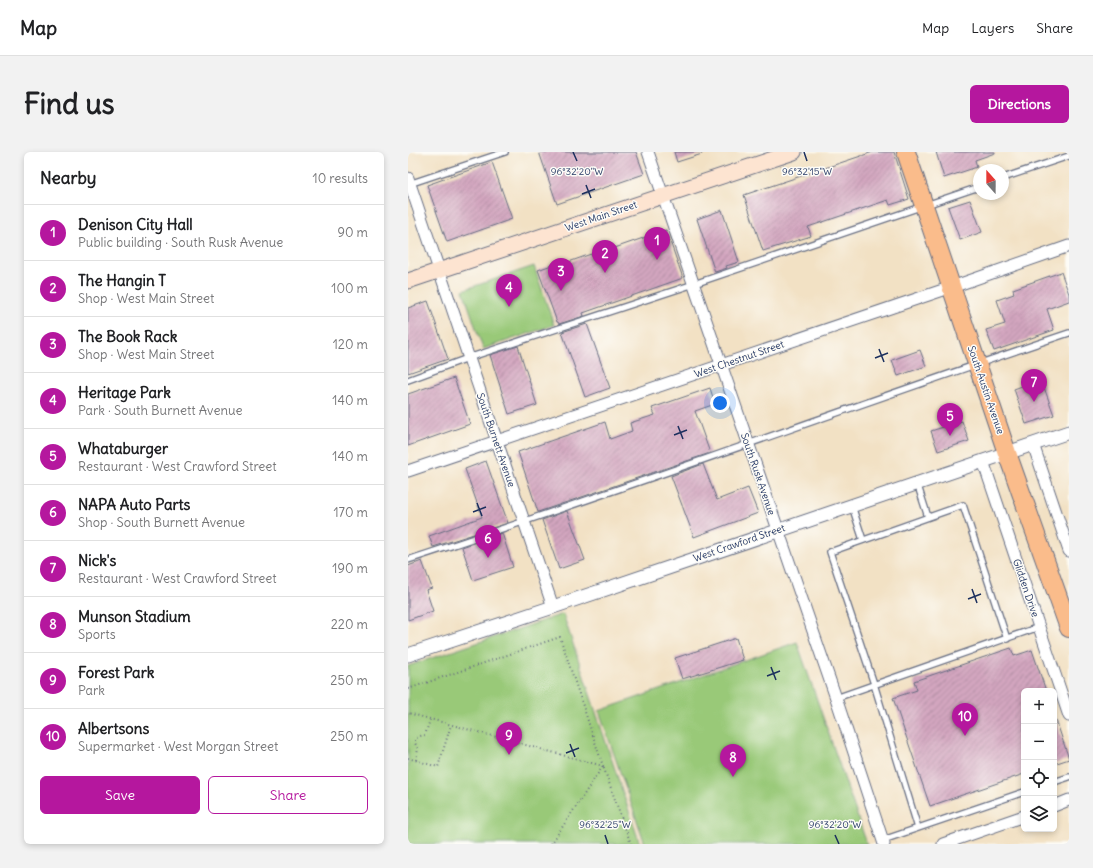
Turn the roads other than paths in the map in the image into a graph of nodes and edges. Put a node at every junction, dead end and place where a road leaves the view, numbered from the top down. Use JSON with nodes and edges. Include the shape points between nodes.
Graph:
{"nodes":[{"id":1,"x":505,"y":152,"type":"edge"},
{"id":2,"x":648,"y":152,"type":"edge"},
{"id":3,"x":794,"y":152,"type":"edge"},
{"id":4,"x":906,"y":152,"type":"edge"},
{"id":5,"x":1069,"y":156,"type":"edge"},
{"id":6,"x":1009,"y":176,"type":"edge"},
{"id":7,"x":409,"y":182,"type":"edge"},
{"id":8,"x":973,"y":189,"type":"edge"},
{"id":9,"x":662,"y":195,"type":"junction"},
{"id":10,"x":924,"y":206,"type":"junction"},
{"id":11,"x":1069,"y":246,"type":"edge"},
{"id":12,"x":440,"y":272,"type":"junction"},
{"id":13,"x":408,"y":281,"type":"edge"},
{"id":14,"x":694,"y":284,"type":"junction"},
{"id":15,"x":952,"y":287,"type":"junction"},
{"id":16,"x":1069,"y":333,"type":"edge"},
{"id":17,"x":468,"y":358,"type":"junction"},
{"id":18,"x":722,"y":364,"type":"junction"},
{"id":19,"x":977,"y":364,"type":"junction"},
{"id":20,"x":408,"y":380,"type":"edge"},
{"id":21,"x":1069,"y":432,"type":"edge"},
{"id":22,"x":496,"y":442,"type":"junction"},
{"id":23,"x":748,"y":444,"type":"junction"},
{"id":24,"x":1033,"y":444,"type":"junction"},
{"id":25,"x":1007,"y":453,"type":"junction"},
{"id":26,"x":983,"y":461,"type":"junction"},
{"id":27,"x":408,"y":471,"type":"edge"},
{"id":28,"x":917,"y":483,"type":"junction"},
{"id":29,"x":852,"y":505,"type":"junction"},
{"id":30,"x":928,"y":517,"type":"junction"},
{"id":31,"x":524,"y":522,"type":"junction"},
{"id":32,"x":777,"y":530,"type":"junction"},
{"id":33,"x":863,"y":540,"type":"junction"},
{"id":34,"x":1069,"y":551,"type":"edge"},
{"id":35,"x":408,"y":560,"type":"edge"},
{"id":36,"x":553,"y":607,"type":"junction"},
{"id":37,"x":1067,"y":624,"type":"edge"},
{"id":38,"x":1039,"y":627,"type":"junction"},
{"id":39,"x":1007,"y":638,"type":"junction"},
{"id":40,"x":408,"y":655,"type":"edge"},
{"id":41,"x":874,"y":684,"type":"junction"},
{"id":42,"x":836,"y":698,"type":"junction"},
{"id":43,"x":1069,"y":716,"type":"edge"},
{"id":44,"x":1069,"y":777,"type":"edge"},
{"id":45,"x":1057,"y":781,"type":"edge"},
{"id":46,"x":1021,"y":793,"type":"edge"},
{"id":47,"x":1069,"y":800,"type":"edge"},
{"id":48,"x":1057,"y":805,"type":"edge"},
{"id":49,"x":1021,"y":817,"type":"edge"},
{"id":50,"x":918,"y":828,"type":"junction"},
{"id":51,"x":884,"y":842,"type":"edge"},
{"id":52,"x":943,"y":844,"type":"edge"}],
"edges":[{"from":1,"to":7,"type":"lane"},
{"from":2,"to":9,"type":"street","name":"South Rusk Avenue"},
{"from":3,"to":9,"type":"main road","name":"West Main Street"},
{"from":4,"to":10,"type":"highway","name":"South Austin Avenue"},
{"from":5,"to":6,"type":"lane"},
{"from":7,"to":12,"type":"street","name":"South Burnett Avenue"},
{"from":8,"to":10,"type":"lane"},
{"from":9,"to":12,"type":"main road","name":"West Main Street"},
{"from":9,"to":14,"type":"street","name":"South Rusk Avenue"},
{"from":10,"to":14,"type":"lane"},
{"from":10,"to":15,"type":"highway","name":"South Austin Avenue"},
{"from":11,"to":15,"type":"street","name":"West Chestnut Street"},
{"from":12,"to":13,"type":"main road","name":"West Main Street"},
{"from":12,"to":17,"type":"street","name":"South Burnett Avenue"},
{"from":14,"to":17,"type":"lane"},
{"from":14,"to":18,"type":"street","name":"South Rusk Avenue"},
{"from":15,"to":18,"type":"street","name":"West Chestnut Street"},
{"from":15,"to":19,"type":"highway","name":"South Austin Avenue"},
{"from":16,"to":19,"type":"lane"},
{"from":17,"to":20,"type":"lane"},
{"from":17,"to":22,"type":"street","name":"South Burnett Avenue"},
{"from":18,"to":22,"type":"street","name":"West Chestnut Street"},
{"from":18,"to":23,"type":"street","name":"South Rusk Avenue"},
{"from":19,"to":23,"type":"lane"},
{"from":19,"to":25,"type":"highway","name":"South Austin Avenue"},
{"from":21,"to":24,"type":"street","name":"West Crawford Street"},
{"from":22,"to":27,"type":"street","name":"West Chestnut Street"},
{"from":22,"to":31,"type":"street","name":"South Burnett Avenue"},
{"from":23,"to":31,"type":"lane"},
{"from":23,"to":32,"type":"street","name":"South Rusk Avenue"},
{"from":24,"to":25,"type":"street","name":"West Crawford Street"},
{"from":24,"to":34,"type":"street"},
{"from":25,"to":26,"type":"street","name":"West Crawford Street"},
{"from":25,"to":37,"type":"highway","name":"South Austin Avenue"},
{"from":26,"to":28,"type":"street","name":"West Crawford Street"},
{"from":26,"to":38,"type":"street","name":"Glidden Drive"},
{"from":28,"to":29,"type":"street","name":"West Crawford Street"},
{"from":28,"to":30,"type":"lane"},
{"from":29,"to":32,"type":"street","name":"West Crawford Street"},
{"from":29,"to":33,"type":"lane"},
{"from":30,"to":33,"type":"lane"},
{"from":30,"to":39,"type":"lane","via":[[963,505]]},
{"from":31,"to":35,"type":"lane"},
{"from":31,"to":36,"type":"street","name":"South Burnett Avenue"},
{"from":32,"to":36,"type":"street","name":"West Crawford Street"},
{"from":32,"to":42,"type":"street","name":"South Rusk Avenue"},
{"from":33,"to":41,"type":"lane","via":[[830,552]]},
{"from":36,"to":40,"type":"street","name":"West Crawford Street"},
{"from":38,"to":39,"type":"lane"},
{"from":38,"to":43,"type":"street","name":"Glidden Drive"},
{"from":39,"to":41,"type":"lane"},
{"from":41,"to":42,"type":"lane"},
{"from":41,"to":50,"type":"lane"},
{"from":42,"to":51,"type":"street","name":"South Rusk Avenue"},
{"from":44,"to":45,"type":"lane"},
{"from":46,"to":50,"type":"lane"},
{"from":47,"to":48,"type":"street"},
{"from":49,"to":52,"type":"street"},
{"from":50,"to":51,"type":"lane"}]}
